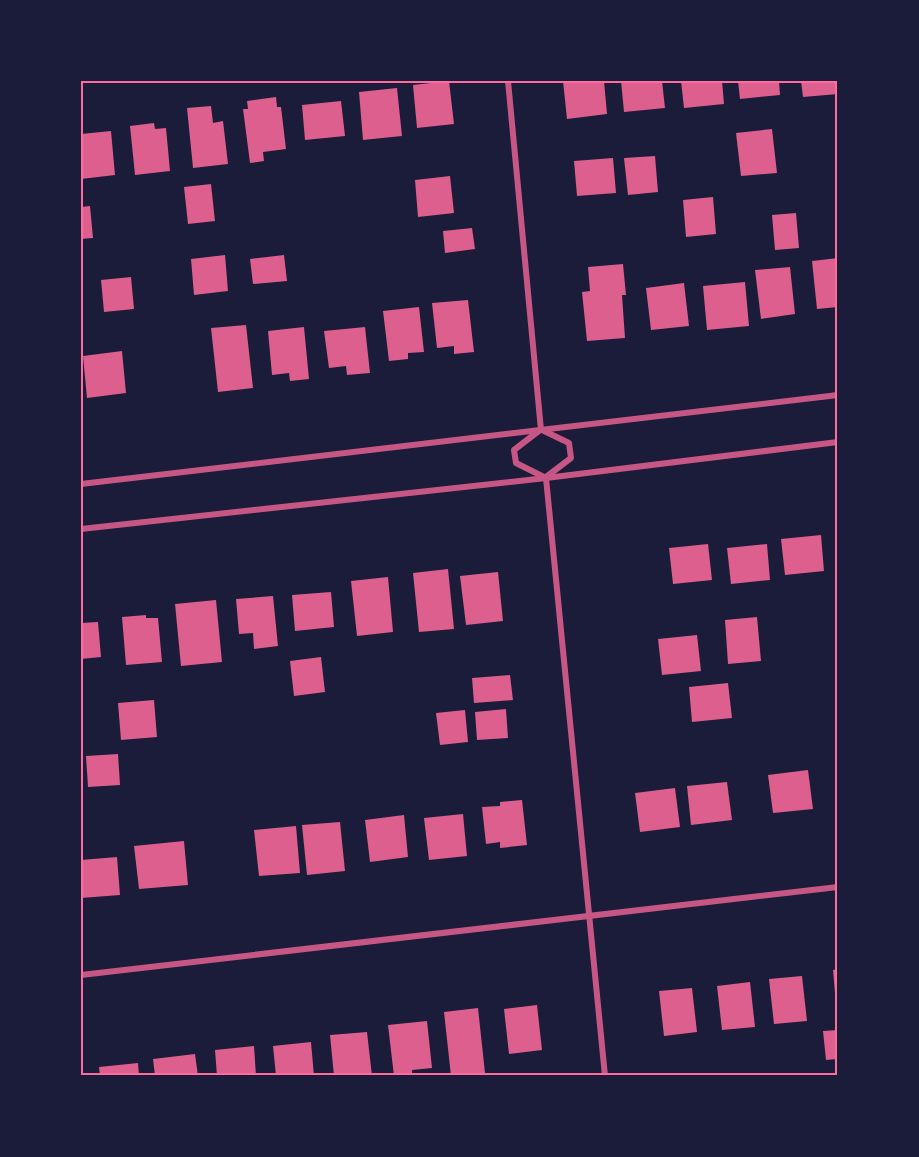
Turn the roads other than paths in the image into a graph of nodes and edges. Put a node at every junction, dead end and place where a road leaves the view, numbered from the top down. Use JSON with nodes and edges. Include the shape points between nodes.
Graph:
{"nodes":[{"id":1,"x":508,"y":81,"type":"edge"},
{"id":2,"x":838,"y":395,"type":"edge"},
{"id":3,"x":541,"y":429,"type":"junction"},
{"id":4,"x":838,"y":442,"type":"edge"},
{"id":5,"x":546,"y":478,"type":"junction"},
{"id":6,"x":81,"y":484,"type":"edge"},
{"id":7,"x":81,"y":529,"type":"edge"},
{"id":8,"x":838,"y":887,"type":"edge"},
{"id":9,"x":589,"y":916,"type":"junction"},
{"id":10,"x":81,"y":975,"type":"edge"},
{"id":11,"x":605,"y":1076,"type":"edge"}],
"edges":[{"from":1,"to":3,"type":"street"},
{"from":2,"to":3,"type":"street"},
{"from":3,"to":5,"type":"street","via":[[569,443],[571,458]]},
{"from":3,"to":5,"type":"street","via":[[514,450],[516,463]]},
{"from":3,"to":6,"type":"street"},
{"from":4,"to":5,"type":"street"},
{"from":5,"to":7,"type":"street"},
{"from":5,"to":9,"type":"street"},
{"from":8,"to":9,"type":"street"},
{"from":9,"to":10,"type":"street"},
{"from":9,"to":11,"type":"street"}]}
